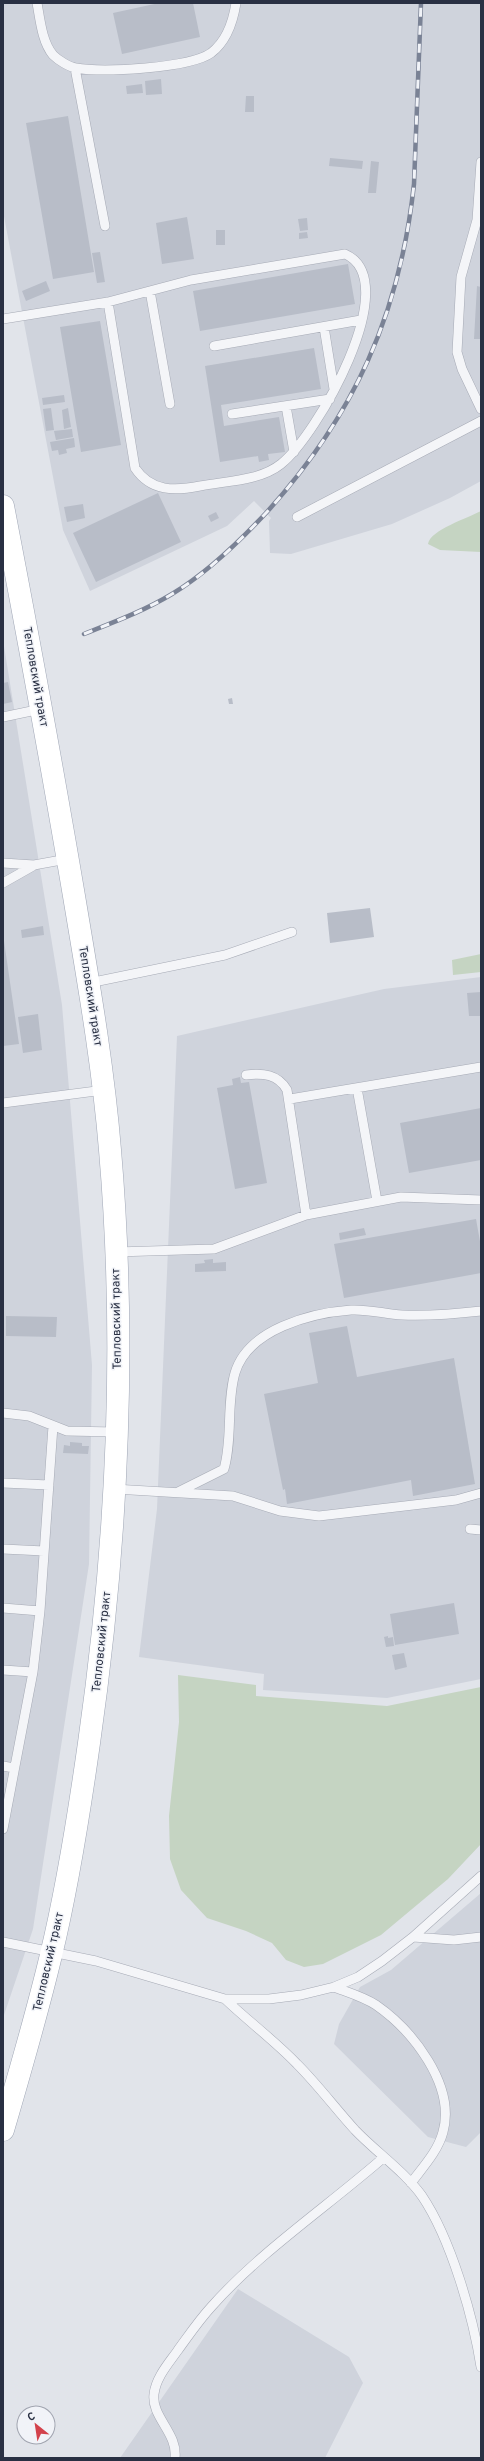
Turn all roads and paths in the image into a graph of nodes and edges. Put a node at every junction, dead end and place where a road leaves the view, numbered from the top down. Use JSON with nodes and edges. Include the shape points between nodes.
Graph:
{"nodes":[{"id":1,"x":37,"y":3,"type":"edge"},
{"id":2,"x":236,"y":3,"type":"edge"},
{"id":3,"x":75,"y":68,"type":"junction"},
{"id":4,"x":481,"y":162,"type":"edge"},
{"id":5,"x":479,"y":220,"type":"edge"},
{"id":6,"x":105,"y":226,"type":"dead end"},
{"id":7,"x":150,"y":291,"type":"junction"},
{"id":8,"x":108,"y":302,"type":"junction"},
{"id":9,"x":3,"y":319,"type":"edge"},
{"id":10,"x":361,"y":320,"type":"junction"},
{"id":11,"x":324,"y":327,"type":"junction"},
{"id":12,"x":214,"y":346,"type":"dead end"},
{"id":13,"x":334,"y":389,"type":"junction"},
{"id":14,"x":330,"y":399,"type":"junction"},
{"id":15,"x":170,"y":404,"type":"dead end"},
{"id":16,"x":286,"y":406,"type":"junction"},
{"id":17,"x":481,"y":409,"type":"edge"},
{"id":18,"x":232,"y":414,"type":"dead end"},
{"id":19,"x":481,"y":421,"type":"edge"},
{"id":20,"x":294,"y":452,"type":"junction"},
{"id":21,"x":3,"y":506,"type":"edge"},
{"id":22,"x":297,"y":517,"type":"dead end"},
{"id":23,"x":42,"y":709,"type":"junction"},
{"id":24,"x":3,"y":717,"type":"edge"},
{"id":25,"x":68,"y":859,"type":"junction"},
{"id":26,"x":3,"y":863,"type":"edge"},
{"id":27,"x":34,"y":865,"type":"junction"},
{"id":28,"x":3,"y":883,"type":"edge"},
{"id":29,"x":292,"y":932,"type":"dead end"},
{"id":30,"x":89,"y":983,"type":"junction"},
{"id":31,"x":481,"y":1067,"type":"edge"},
{"id":32,"x":246,"y":1075,"type":"dead end"},
{"id":33,"x":358,"y":1088,"type":"junction"},
{"id":34,"x":104,"y":1090,"type":"junction"},
{"id":35,"x":290,"y":1099,"type":"junction"},
{"id":36,"x":3,"y":1103,"type":"edge"},
{"id":37,"x":481,"y":1200,"type":"edge"},
{"id":38,"x":377,"y":1201,"type":"junction"},
{"id":39,"x":306,"y":1215,"type":"junction"},
{"id":40,"x":116,"y":1252,"type":"junction"},
{"id":41,"x":481,"y":1311,"type":"edge"},
{"id":42,"x":3,"y":1413,"type":"edge"},
{"id":43,"x":53,"y":1426,"type":"junction"},
{"id":44,"x":116,"y":1432,"type":"junction"},
{"id":45,"x":3,"y":1483,"type":"edge"},
{"id":46,"x":49,"y":1485,"type":"junction"},
{"id":47,"x":114,"y":1489,"type":"junction"},
{"id":48,"x":178,"y":1492,"type":"junction"},
{"id":49,"x":481,"y":1494,"type":"edge"},
{"id":50,"x":470,"y":1529,"type":"dead end"},
{"id":51,"x":481,"y":1530,"type":"edge"},
{"id":52,"x":3,"y":1549,"type":"edge"},
{"id":53,"x":44,"y":1551,"type":"junction"},
{"id":54,"x":3,"y":1608,"type":"edge"},
{"id":55,"x":40,"y":1611,"type":"junction"},
{"id":56,"x":3,"y":1670,"type":"edge"},
{"id":57,"x":33,"y":1672,"type":"junction"},
{"id":58,"x":3,"y":1766,"type":"edge"},
{"id":59,"x":14,"y":1768,"type":"junction"},
{"id":60,"x":3,"y":1829,"type":"edge"},
{"id":61,"x":481,"y":1876,"type":"edge"},
{"id":62,"x":413,"y":1937,"type":"junction"},
{"id":63,"x":481,"y":1937,"type":"edge"},
{"id":64,"x":3,"y":1942,"type":"edge"},
{"id":65,"x":52,"y":1952,"type":"junction"},
{"id":66,"x":334,"y":1987,"type":"junction"},
{"id":67,"x":225,"y":1999,"type":"junction"},
{"id":68,"x":3,"y":2130,"type":"edge"},
{"id":69,"x":383,"y":2158,"type":"junction"},
{"id":70,"x":411,"y":2183,"type":"junction"},
{"id":71,"x":481,"y":2367,"type":"edge"},
{"id":72,"x":176,"y":2458,"type":"edge"}],
"edges":[{"from":1,"to":3,"type":"lane","via":[[43,34],[50,50],[53,55]]},
{"from":2,"to":3,"type":"lane","via":[[228,34],[210,54],[196,61],[149,68]]},
{"from":3,"to":6,"type":"lane"},
{"from":4,"to":5,"type":"lane"},
{"from":5,"to":17,"type":"lane","via":[[461,277],[457,352]]},
{"from":7,"to":8,"type":"lane"},
{"from":7,"to":10,"type":"lane","via":[[191,280],[345,254],[354,258],[364,273],[366,296]]},
{"from":7,"to":15,"type":"lane"},
{"from":8,"to":9,"type":"lane"},
{"from":8,"to":20,"type":"lane","via":[[132,457],[135,468],[146,480],[166,490],[177,490],[254,476],[272,470]]},
{"from":10,"to":11,"type":"lane"},
{"from":10,"to":13,"type":"lane","via":[[357,337]]},
{"from":11,"to":12,"type":"lane"},
{"from":11,"to":13,"type":"lane"},
{"from":13,"to":14,"type":"lane"},
{"from":14,"to":16,"type":"lane"},
{"from":14,"to":20,"type":"lane","via":[[315,425]]},
{"from":16,"to":18,"type":"lane"},
{"from":16,"to":20,"type":"lane"},
{"from":19,"to":22,"type":"lane"},
{"from":21,"to":23,"type":"main road","name":"Тепловский тракт"},
{"from":23,"to":24,"type":"lane"},
{"from":23,"to":25,"type":"main road","name":"Тепловский тракт"},
{"from":25,"to":27,"type":"lane"},
{"from":25,"to":30,"type":"main road","name":"Тепловский тракт"},
{"from":26,"to":27,"type":"lane"},
{"from":27,"to":28,"type":"lane"},
{"from":29,"to":30,"type":"lane","via":[[225,955]]},
{"from":30,"to":34,"type":"main road","name":"Тепловский тракт"},
{"from":31,"to":33,"type":"lane"},
{"from":32,"to":35,"type":"lane","via":[[273,1076],[285,1085]]},
{"from":33,"to":35,"type":"lane"},
{"from":33,"to":38,"type":"lane"},
{"from":34,"to":36,"type":"lane"},
{"from":34,"to":40,"type":"main road","name":"Тепловский тракт"},
{"from":35,"to":39,"type":"lane"},
{"from":37,"to":38,"type":"lane","via":[[413,1196]]},
{"from":38,"to":39,"type":"lane"},
{"from":39,"to":40,"type":"lane","via":[[214,1249]]},
{"from":40,"to":44,"type":"main road","name":"Тепловский тракт"},
{"from":41,"to":48,"type":"lane","via":[[450,1315],[402,1315],[351,1310],[297,1321],[275,1330],[256,1342],[242,1357],[235,1373],[228,1454],[224,1469]]},
{"from":42,"to":43,"type":"lane","via":[[29,1416]]},
{"from":43,"to":44,"type":"lane","via":[[73,1432]]},
{"from":43,"to":46,"type":"lane"},
{"from":44,"to":47,"type":"main road","name":"Тепловский тракт"},
{"from":45,"to":46,"type":"lane"},
{"from":46,"to":53,"type":"lane"},
{"from":47,"to":48,"type":"lane"},
{"from":47,"to":65,"type":"main road","name":"Тепловский тракт","via":[[98,1679],[79,1811]]},
{"from":48,"to":49,"type":"lane","via":[[233,1496],[280,1511],[319,1516],[456,1500]]},
{"from":50,"to":51,"type":"lane"},
{"from":52,"to":53,"type":"lane"},
{"from":53,"to":55,"type":"lane"},
{"from":54,"to":55,"type":"lane"},
{"from":55,"to":57,"type":"lane"},
{"from":56,"to":57,"type":"lane"},
{"from":57,"to":59,"type":"lane"},
{"from":58,"to":59,"type":"lane"},
{"from":59,"to":60,"type":"lane"},
{"from":61,"to":62,"type":"lane"},
{"from":62,"to":63,"type":"lane","via":[[454,1940]]},
{"from":62,"to":66,"type":"lane","via":[[358,1977]]},
{"from":64,"to":65,"type":"lane"},
{"from":65,"to":67,"type":"lane","via":[[96,1961]]},
{"from":65,"to":68,"type":"main road","name":"Тепловский тракт","via":[[29,2044]]},
{"from":66,"to":67,"type":"lane","via":[[269,1999]]},
{"from":66,"to":70,"type":"lane","via":[[375,2004],[390,2016],[404,2029],[435,2071],[444,2098],[444,2131],[438,2145]]},
{"from":67,"to":69,"type":"lane","via":[[297,2063]]},
{"from":69,"to":70,"type":"lane"},
{"from":69,"to":72,"type":"lane","via":[[223,2294],[201,2318],[169,2363],[155,2385],[153,2401],[174,2441]]},
{"from":70,"to":71,"type":"lane","via":[[431,2211],[466,2297],[476,2331]]}]}
